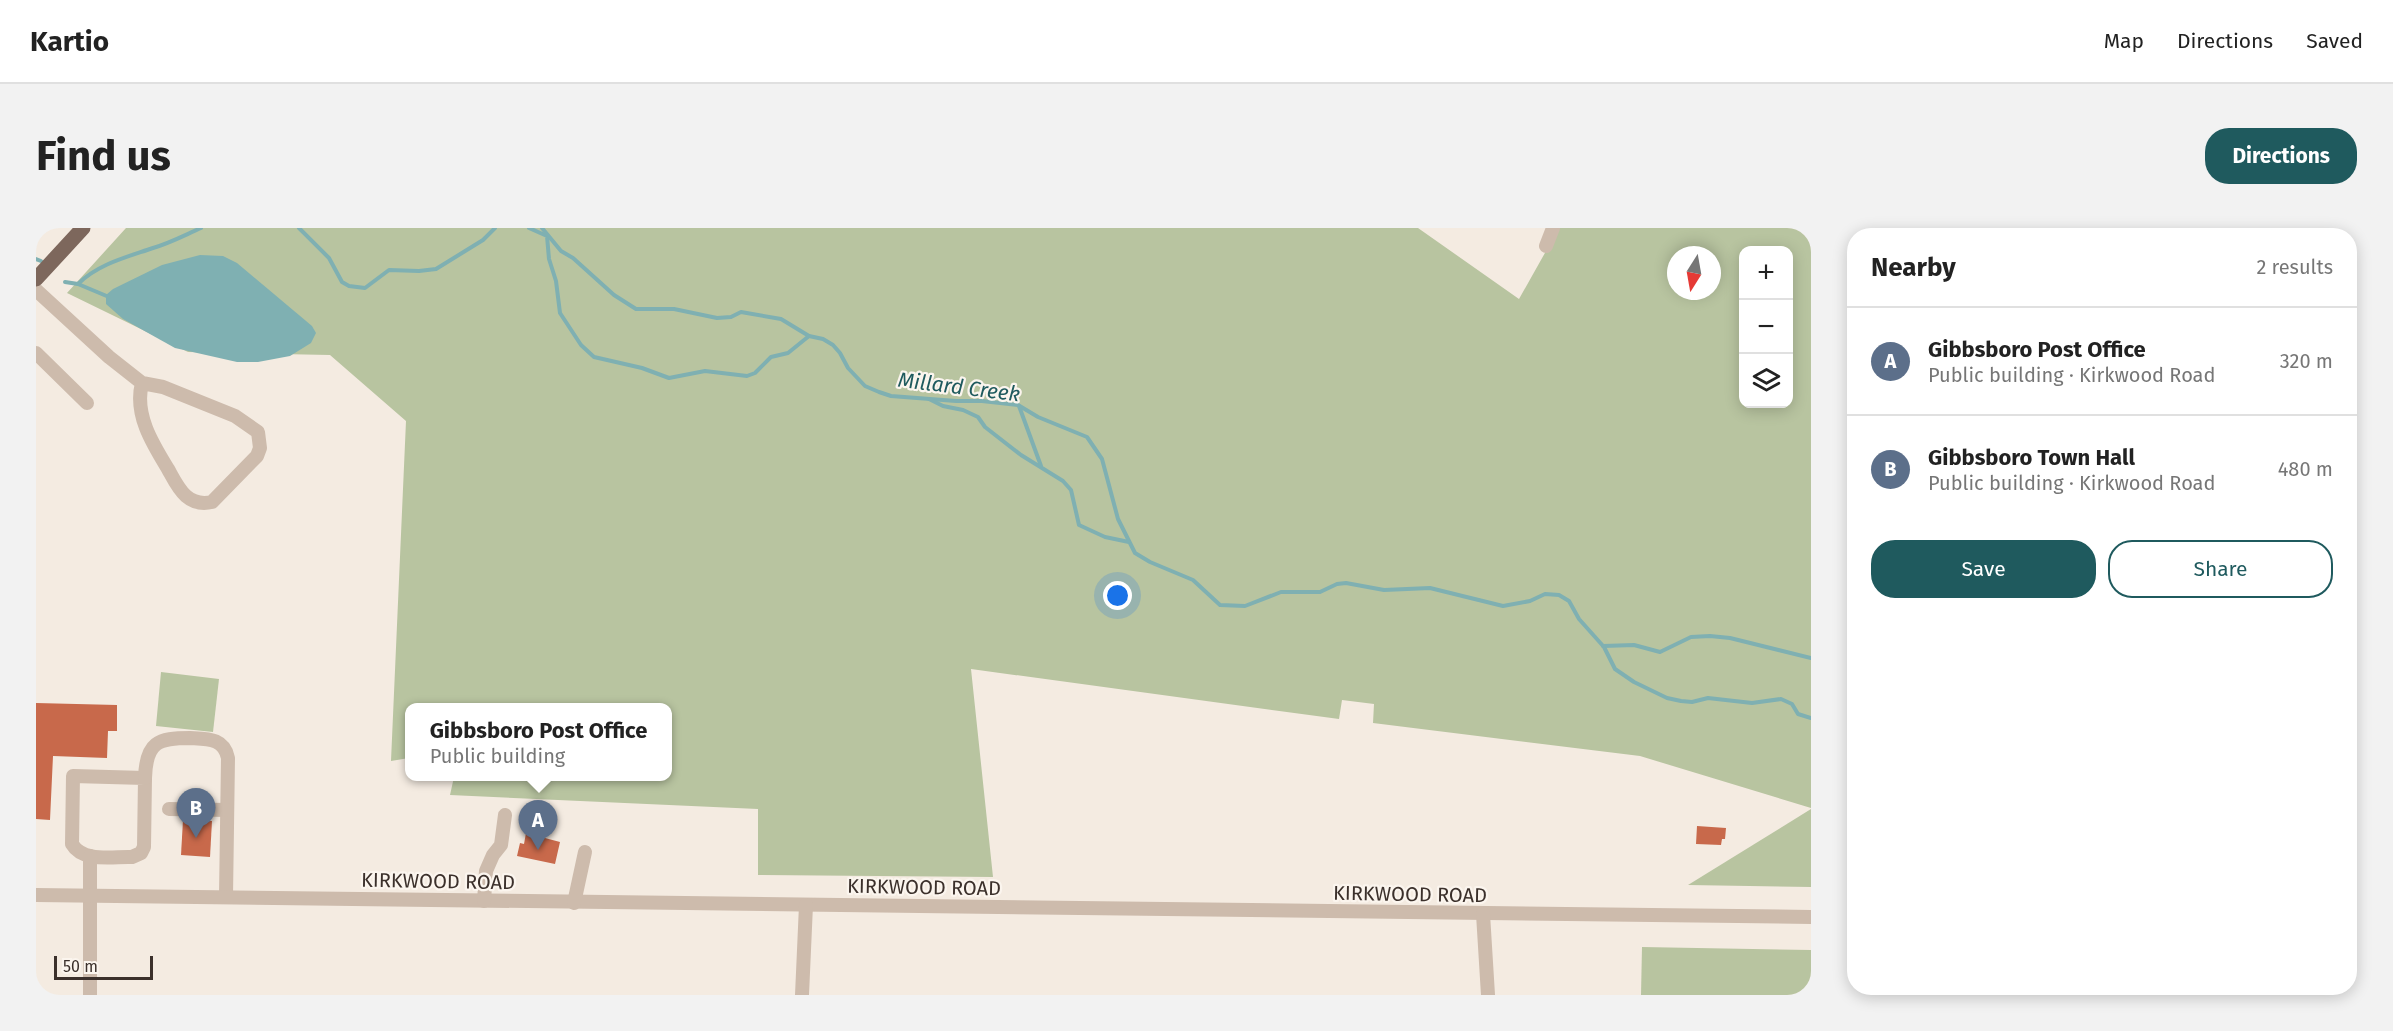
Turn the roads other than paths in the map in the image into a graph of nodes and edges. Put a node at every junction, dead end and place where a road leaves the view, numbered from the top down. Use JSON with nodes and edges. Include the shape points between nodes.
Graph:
{"nodes":[{"id":1,"x":83,"y":228,"type":"edge"},
{"id":2,"x":1553,"y":228,"type":"edge"},
{"id":3,"x":1546,"y":246,"type":"dead end"},
{"id":4,"x":36,"y":279,"type":"edge"},
{"id":5,"x":36,"y":291,"type":"edge"},
{"id":6,"x":36,"y":353,"type":"edge"},
{"id":7,"x":142,"y":383,"type":"junction"},
{"id":8,"x":87,"y":403,"type":"dead end"},
{"id":9,"x":145,"y":778,"type":"junction"},
{"id":10,"x":227,"y":803,"type":"junction"},
{"id":11,"x":169,"y":809,"type":"dead end"},
{"id":12,"x":505,"y":816,"type":"dead end"},
{"id":13,"x":585,"y":852,"type":"dead end"},
{"id":14,"x":90,"y":856,"type":"junction"},
{"id":15,"x":36,"y":895,"type":"edge"},
{"id":16,"x":90,"y":896,"type":"junction"},
{"id":17,"x":226,"y":897,"type":"junction"},
{"id":18,"x":484,"y":901,"type":"junction"},
{"id":19,"x":574,"y":903,"type":"junction"},
{"id":20,"x":806,"y":904,"type":"junction"},
{"id":21,"x":1483,"y":914,"type":"junction"},
{"id":22,"x":1811,"y":917,"type":"edge"},
{"id":23,"x":90,"y":995,"type":"edge"},
{"id":24,"x":802,"y":995,"type":"edge"},
{"id":25,"x":1488,"y":995,"type":"edge"}],
"edges":[{"from":1,"to":4,"type":"main road"},
{"from":2,"to":3,"type":"street"},
{"from":5,"to":7,"type":"street"},
{"from":6,"to":8,"type":"street"},
{"from":7,"to":7,"type":"street","via":[[164,387],[235,416],[258,432],[257,456],[212,502],[195,502],[186,497],[156,450],[140,408]]},
{"from":9,"to":10,"type":"street","via":[[147,758],[160,741],[212,739],[227,754]]},
{"from":9,"to":14,"type":"street","via":[[141,852],[132,857]]},
{"from":9,"to":14,"type":"street","via":[[73,777],[72,844],[78,852]]},
{"from":10,"to":11,"type":"street"},
{"from":10,"to":17,"type":"street"},
{"from":12,"to":18,"type":"street","via":[[501,845],[486,871]]},
{"from":13,"to":19,"type":"street"},
{"from":14,"to":16,"type":"street"},
{"from":15,"to":16,"type":"street","name":"KIRKWOOD ROAD"},
{"from":16,"to":17,"type":"street","name":"KIRKWOOD ROAD"},
{"from":16,"to":23,"type":"street"},
{"from":17,"to":18,"type":"street","name":"KIRKWOOD ROAD"},
{"from":18,"to":19,"type":"street","name":"KIRKWOOD ROAD"},
{"from":19,"to":20,"type":"street","name":"KIRKWOOD ROAD"},
{"from":20,"to":21,"type":"street","name":"KIRKWOOD ROAD"},
{"from":20,"to":24,"type":"street"},
{"from":21,"to":22,"type":"street","name":"KIRKWOOD ROAD"},
{"from":21,"to":25,"type":"street"}]}
